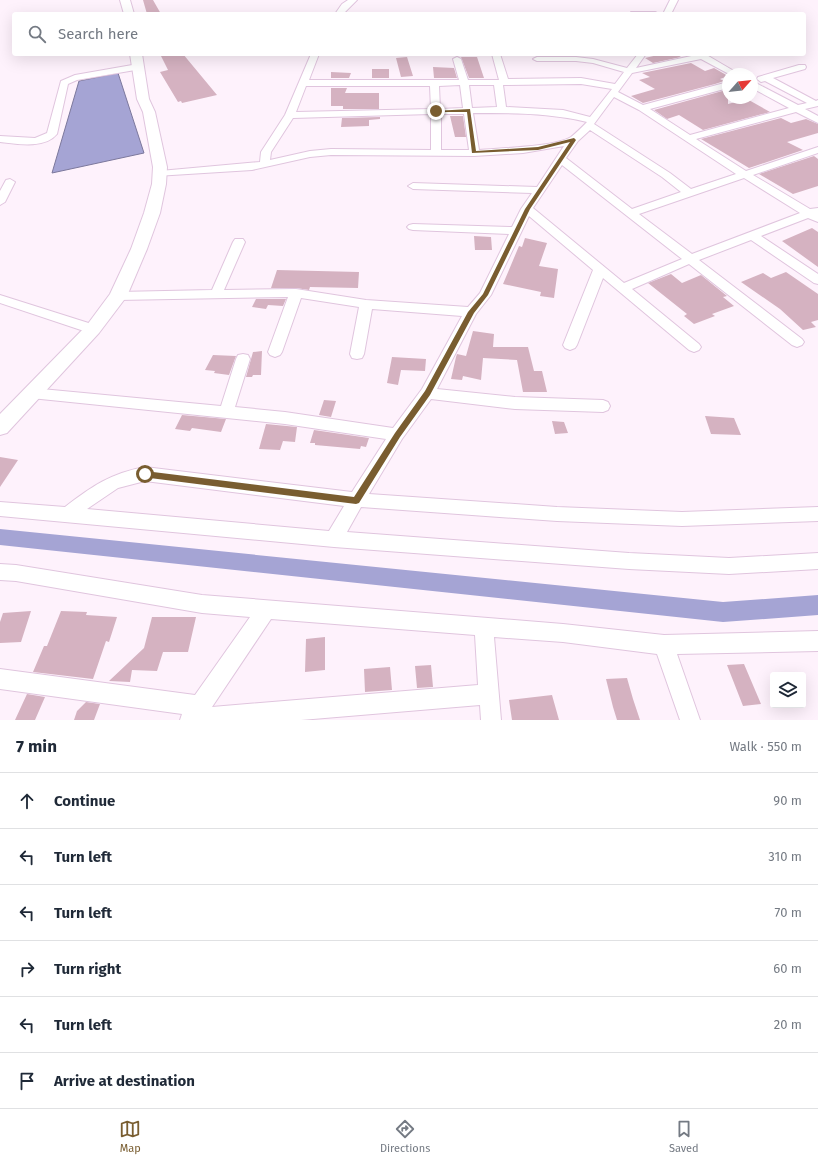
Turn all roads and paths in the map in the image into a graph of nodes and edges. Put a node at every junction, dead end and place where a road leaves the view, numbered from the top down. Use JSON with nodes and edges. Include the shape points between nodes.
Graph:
{"nodes":[{"id":1,"x":125,"y":0,"type":"edge"},
{"id":2,"x":353,"y":0,"type":"edge"},
{"id":3,"x":674,"y":0,"type":"edge"},
{"id":4,"x":128,"y":12,"type":"edge"},
{"id":5,"x":340,"y":12,"type":"edge"},
{"id":6,"x":668,"y":12,"type":"edge"},
{"id":7,"x":314,"y":56,"type":"edge"},
{"id":8,"x":496,"y":56,"type":"edge"},
{"id":9,"x":641,"y":56,"type":"edge"},
{"id":10,"x":697,"y":56,"type":"edge"},
{"id":11,"x":703,"y":56,"type":"edge"},
{"id":12,"x":457,"y":58,"type":"dead end"},
{"id":13,"x":137,"y":60,"type":"edge"},
{"id":14,"x":539,"y":63,"type":"edge"},
{"id":15,"x":802,"y":67,"type":"dead end"},
{"id":16,"x":724,"y":68,"type":"edge"},
{"id":17,"x":630,"y":71,"type":"junction"},
{"id":18,"x":766,"y":78,"type":"junction"},
{"id":19,"x":758,"y":81,"type":"edge"},
{"id":20,"x":464,"y":82,"type":"junction"},
{"id":21,"x":501,"y":82,"type":"junction"},
{"id":22,"x":545,"y":82,"type":"junction"},
{"id":23,"x":304,"y":83,"type":"junction"},
{"id":24,"x":434,"y":83,"type":"junction"},
{"id":25,"x":758,"y":86,"type":"edge"},
{"id":26,"x":722,"y":87,"type":"edge"},
{"id":27,"x":615,"y":90,"type":"junction"},
{"id":28,"x":816,"y":104,"type":"edge"},
{"id":29,"x":642,"y":108,"type":"junction"},
{"id":30,"x":800,"y":109,"type":"junction"},
{"id":31,"x":469,"y":110,"type":"junction"},
{"id":32,"x":502,"y":110,"type":"junction"},
{"id":33,"x":436,"y":111,"type":"junction"},
{"id":34,"x":290,"y":115,"type":"junction"},
{"id":35,"x":818,"y":120,"type":"edge"},
{"id":36,"x":590,"y":123,"type":"junction"},
{"id":37,"x":688,"y":138,"type":"junction"},
{"id":38,"x":0,"y":139,"type":"edge"},
{"id":39,"x":574,"y":140,"type":"junction"},
{"id":40,"x":818,"y":150,"type":"edge"},
{"id":41,"x":436,"y":152,"type":"junction"},
{"id":42,"x":474,"y":152,"type":"junction"},
{"id":43,"x":561,"y":160,"type":"junction"},
{"id":44,"x":265,"y":164,"type":"junction"},
{"id":45,"x":160,"y":174,"type":"junction"},
{"id":46,"x":744,"y":174,"type":"junction"},
{"id":47,"x":10,"y":182,"type":"dead end"},
{"id":48,"x":413,"y":186,"type":"dead end"},
{"id":49,"x":540,"y":190,"type":"junction"},
{"id":50,"x":689,"y":192,"type":"junction"},
{"id":51,"x":0,"y":202,"type":"edge"},
{"id":52,"x":527,"y":209,"type":"junction"},
{"id":53,"x":630,"y":213,"type":"junction"},
{"id":54,"x":815,"y":214,"type":"edge"},
{"id":55,"x":413,"y":227,"type":"dead end"},
{"id":56,"x":517,"y":231,"type":"junction"},
{"id":57,"x":752,"y":235,"type":"junction"},
{"id":58,"x":240,"y":242,"type":"dead end"},
{"id":59,"x":691,"y":259,"type":"junction"},
{"id":60,"x":600,"y":269,"type":"junction"},
{"id":61,"x":818,"y":280,"type":"edge"},
{"id":62,"x":623,"y":288,"type":"junction"},
{"id":63,"x":296,"y":293,"type":"junction"},
{"id":64,"x":216,"y":295,"type":"junction"},
{"id":65,"x":118,"y":296,"type":"junction"},
{"id":66,"x":0,"y":299,"type":"edge"},
{"id":67,"x":366,"y":304,"type":"junction"},
{"id":68,"x":471,"y":312,"type":"junction"},
{"id":69,"x":92,"y":329,"type":"junction"},
{"id":70,"x":798,"y":342,"type":"dead end"},
{"id":71,"x":570,"y":345,"type":"dead end"},
{"id":72,"x":694,"y":347,"type":"dead end"},
{"id":73,"x":275,"y":352,"type":"dead end"},
{"id":74,"x":357,"y":354,"type":"dead end"},
{"id":75,"x":243,"y":359,"type":"dead end"},
{"id":76,"x":32,"y":393,"type":"junction"},
{"id":77,"x":427,"y":393,"type":"junction"},
{"id":78,"x":603,"y":406,"type":"dead end"},
{"id":79,"x":226,"y":413,"type":"junction"},
{"id":80,"x":0,"y":427,"type":"edge"},
{"id":81,"x":398,"y":435,"type":"junction"},
{"id":82,"x":356,"y":500,"type":"junction"},
{"id":83,"x":0,"y":509,"type":"edge"},
{"id":84,"x":69,"y":514,"type":"junction"},
{"id":85,"x":818,"y":514,"type":"edge"},
{"id":86,"x":334,"y":539,"type":"junction"},
{"id":87,"x":818,"y":561,"type":"edge"},
{"id":88,"x":8,"y":573,"type":"edge"},
{"id":89,"x":266,"y":609,"type":"junction"},
{"id":90,"x":484,"y":628,"type":"junction"},
{"id":91,"x":818,"y":641,"type":"edge"},
{"id":92,"x":664,"y":645,"type":"junction"},
{"id":93,"x":0,"y":679,"type":"edge"},
{"id":94,"x":488,"y":694,"type":"junction"},
{"id":95,"x":193,"y":715,"type":"edge"},
{"id":96,"x":491,"y":720,"type":"edge"},
{"id":97,"x":690,"y":720,"type":"edge"}],
"edges":[{"from":1,"to":4,"type":"main road"},
{"from":2,"to":5,"type":"street"},
{"from":3,"to":6,"type":"street"},
{"from":7,"to":23,"type":"street"},
{"from":8,"to":21,"type":"street"},
{"from":9,"to":17,"type":"street"},
{"from":10,"to":17,"type":"street"},
{"from":11,"to":16,"type":"street"},
{"from":12,"to":20,"type":"street"},
{"from":13,"to":38,"type":"street","via":[[66,81],[50,137],[40,141]]},
{"from":13,"to":45,"type":"main road","via":[[144,99],[156,141]]},
{"from":14,"to":17,"type":"street","via":[[576,59]]},
{"from":14,"to":22,"type":"street"},
{"from":15,"to":18,"type":"street"},
{"from":17,"to":27,"type":"street"},
{"from":18,"to":19,"type":"street"},
{"from":18,"to":28,"type":"street"},
{"from":20,"to":21,"type":"street"},
{"from":20,"to":24,"type":"street"},
{"from":20,"to":31,"type":"street"},
{"from":21,"to":22,"type":"street"},
{"from":21,"to":32,"type":"street"},
{"from":22,"to":27,"type":"street","via":[[581,81]]},
{"from":23,"to":24,"type":"street"},
{"from":23,"to":34,"type":"street"},
{"from":24,"to":33,"type":"street"},
{"from":25,"to":30,"type":"street"},
{"from":26,"to":29,"type":"street"},
{"from":27,"to":29,"type":"street"},
{"from":27,"to":36,"type":"street"},
{"from":28,"to":30,"type":"street"},
{"from":29,"to":37,"type":"street"},
{"from":30,"to":35,"type":"street"},
{"from":30,"to":37,"type":"street"},
{"from":31,"to":32,"type":"street"},
{"from":31,"to":33,"type":"street"},
{"from":31,"to":42,"type":"street"},
{"from":32,"to":36,"type":"street","via":[[563,113]]},
{"from":33,"to":34,"type":"street"},
{"from":33,"to":41,"type":"street"},
{"from":34,"to":44,"type":"street","via":[[269,146]]},
{"from":36,"to":39,"type":"street"},
{"from":36,"to":50,"type":"street"},
{"from":37,"to":46,"type":"street"},
{"from":39,"to":42,"type":"street","via":[[538,149]]},
{"from":39,"to":43,"type":"street"},
{"from":40,"to":46,"type":"street"},
{"from":41,"to":42,"type":"street"},
{"from":41,"to":44,"type":"street","via":[[331,152]]},
{"from":43,"to":49,"type":"street"},
{"from":43,"to":53,"type":"street"},
{"from":44,"to":45,"type":"street"},
{"from":45,"to":65,"type":"main road","via":[[152,213]]},
{"from":46,"to":50,"type":"street"},
{"from":46,"to":54,"type":"street"},
{"from":47,"to":51,"type":"street"},
{"from":48,"to":49,"type":"street"},
{"from":49,"to":52,"type":"street"},
{"from":50,"to":53,"type":"street"},
{"from":52,"to":56,"type":"street"},
{"from":52,"to":60,"type":"street"},
{"from":53,"to":59,"type":"street"},
{"from":54,"to":57,"type":"street"},
{"from":55,"to":56,"type":"street"},
{"from":56,"to":68,"type":"street","via":[[485,295]]},
{"from":57,"to":59,"type":"street"},
{"from":57,"to":61,"type":"street"},
{"from":58,"to":64,"type":"street"},
{"from":59,"to":62,"type":"street"},
{"from":59,"to":70,"type":"street"},
{"from":60,"to":62,"type":"street"},
{"from":60,"to":71,"type":"street"},
{"from":62,"to":72,"type":"street"},
{"from":63,"to":64,"type":"street"},
{"from":63,"to":67,"type":"street"},
{"from":63,"to":73,"type":"street"},
{"from":64,"to":65,"type":"street"},
{"from":65,"to":69,"type":"main road"},
{"from":66,"to":69,"type":"street"},
{"from":67,"to":68,"type":"street"},
{"from":67,"to":74,"type":"street"},
{"from":68,"to":77,"type":"street"},
{"from":69,"to":76,"type":"main road"},
{"from":75,"to":79,"type":"street"},
{"from":76,"to":79,"type":"street"},
{"from":76,"to":80,"type":"main road"},
{"from":77,"to":78,"type":"street","via":[[515,403]]},
{"from":77,"to":81,"type":"street"},
{"from":79,"to":81,"type":"street","via":[[285,418]]},
{"from":81,"to":82,"type":"street"},
{"from":82,"to":84,"type":"street","via":[[145,474],[127,476],[113,482]]},
{"from":82,"to":85,"type":"street","via":[[674,519]]},
{"from":82,"to":86,"type":"street"},
{"from":83,"to":84,"type":"street"},
{"from":84,"to":86,"type":"street"},
{"from":86,"to":87,"type":"street","via":[[660,563],[729,566]]},
{"from":88,"to":89,"type":"street","via":[[202,604]]},
{"from":89,"to":90,"type":"street"},
{"from":89,"to":95,"type":"street"},
{"from":90,"to":92,"type":"street","via":[[562,633]]},
{"from":90,"to":94,"type":"street"},
{"from":91,"to":92,"type":"street"},
{"from":92,"to":97,"type":"street"},
{"from":93,"to":95,"type":"street"},
{"from":94,"to":95,"type":"street"},
{"from":94,"to":96,"type":"street"}]}
